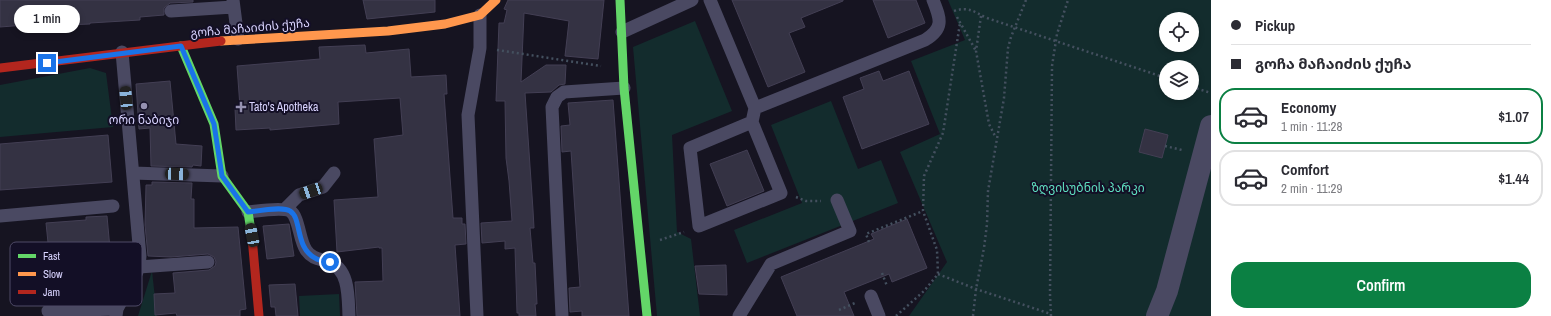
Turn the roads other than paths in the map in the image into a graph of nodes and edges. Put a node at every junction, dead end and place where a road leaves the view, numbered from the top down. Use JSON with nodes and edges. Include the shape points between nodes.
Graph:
{"nodes":[{"id":1,"x":496,"y":0,"type":"edge"},
{"id":2,"x":620,"y":0,"type":"edge"},
{"id":3,"x":692,"y":0,"type":"edge"},
{"id":4,"x":710,"y":0,"type":"edge"},
{"id":5,"x":932,"y":0,"type":"edge"},
{"id":6,"x":233,"y":3,"type":"edge"},
{"id":7,"x":171,"y":10,"type":"dead end"},
{"id":8,"x":480,"y":15,"type":"junction"},
{"id":9,"x":622,"y":32,"type":"junction"},
{"id":10,"x":238,"y":40,"type":"junction"},
{"id":11,"x":181,"y":46,"type":"junction"},
{"id":12,"x":122,"y":52,"type":"junction"},
{"id":13,"x":0,"y":68,"type":"edge"},
{"id":14,"x":624,"y":88,"type":"junction"},
{"id":15,"x":755,"y":108,"type":"junction"},
{"id":16,"x":752,"y":122,"type":"junction"},
{"id":17,"x":1211,"y":126,"type":"edge"},
{"id":18,"x":133,"y":173,"type":"junction"},
{"id":19,"x":334,"y":173,"type":"dead end"},
{"id":20,"x":222,"y":176,"type":"junction"},
{"id":21,"x":837,"y":200,"type":"dead end"},
{"id":22,"x":113,"y":206,"type":"dead end"},
{"id":23,"x":285,"y":209,"type":"junction"},
{"id":24,"x":248,"y":212,"type":"junction"},
{"id":25,"x":0,"y":216,"type":"edge"},
{"id":26,"x":139,"y":242,"type":"edge"},
{"id":27,"x":208,"y":262,"type":"dead end"},
{"id":28,"x":142,"y":267,"type":"edge"},
{"id":29,"x":871,"y":296,"type":"dead end"},
{"id":30,"x":48,"y":311,"type":"dead end"},
{"id":31,"x":117,"y":313,"type":"edge"},
{"id":32,"x":259,"y":316,"type":"edge"},
{"id":33,"x":349,"y":316,"type":"edge"},
{"id":34,"x":477,"y":316,"type":"edge"},
{"id":35,"x":562,"y":316,"type":"edge"},
{"id":36,"x":647,"y":316,"type":"edge"},
{"id":37,"x":739,"y":316,"type":"edge"},
{"id":38,"x":879,"y":316,"type":"edge"},
{"id":39,"x":1157,"y":316,"type":"edge"}],
"edges":[{"from":1,"to":8,"type":"street","name":"გოჩა მაჩაიძის ქუჩა"},
{"from":2,"to":9,"type":"street"},
{"from":3,"to":9,"type":"lane"},
{"from":4,"to":15,"type":"lane"},
{"from":5,"to":15,"type":"lane","via":[[939,17],[939,28],[932,36]]},
{"from":6,"to":7,"type":"lane"},
{"from":6,"to":10,"type":"lane"},
{"from":8,"to":10,"type":"street","name":"გოჩა მაჩაიძის ქუჩა","via":[[444,24],[388,31]]},
{"from":8,"to":34,"type":"lane","via":[[480,48],[468,115]]},
{"from":9,"to":14,"type":"street"},
{"from":10,"to":11,"type":"street","name":"გოჩა მაჩაიძის ქუჩა"},
{"from":11,"to":12,"type":"street","name":"გოჩა მაჩაიძის ქუჩა"},
{"from":11,"to":20,"type":"street","via":[[214,124]]},
{"from":12,"to":13,"type":"street","name":"გოჩა მაჩაიძის ქუჩა"},
{"from":12,"to":18,"type":"lane"},
{"from":14,"to":35,"type":"lane","via":[[564,92],[557,97],[552,107]]},
{"from":14,"to":36,"type":"street"},
{"from":15,"to":16,"type":"lane"},
{"from":16,"to":16,"type":"lane","via":[[781,193],[699,226],[690,148]]},
{"from":17,"to":39,"type":"street","via":[[1167,291]]},
{"from":18,"to":20,"type":"lane"},
{"from":18,"to":26,"type":"lane"},
{"from":19,"to":23,"type":"lane","via":[[323,187],[299,195]]},
{"from":20,"to":24,"type":"street"},
{"from":21,"to":37,"type":"lane","via":[[850,231],[771,264]]},
{"from":22,"to":25,"type":"lane"},
{"from":23,"to":24,"type":"lane"},
{"from":23,"to":33,"type":"lane","via":[[295,216],[306,251],[315,258],[336,265],[342,272],[346,283]]},
{"from":24,"to":32,"type":"street"},
{"from":27,"to":28,"type":"lane"},
{"from":29,"to":38,"type":"lane"},
{"from":30,"to":31,"type":"lane"}]}
